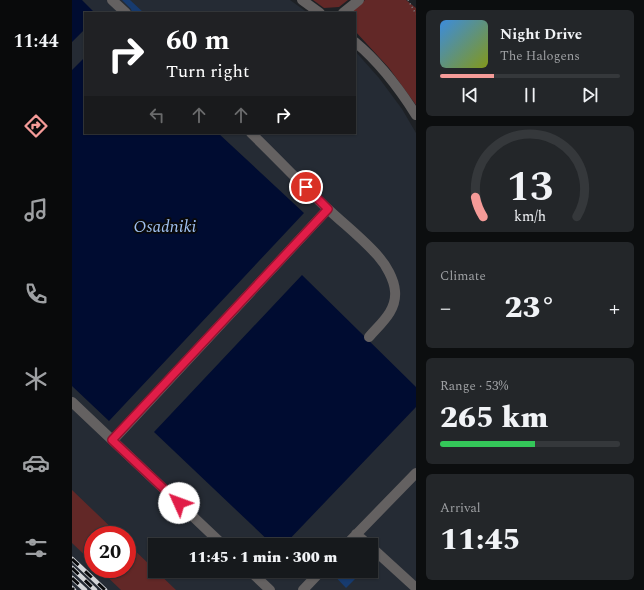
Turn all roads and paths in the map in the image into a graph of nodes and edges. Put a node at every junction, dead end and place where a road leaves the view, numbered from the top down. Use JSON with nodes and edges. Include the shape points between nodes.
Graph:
{"nodes":[{"id":1,"x":112,"y":0,"type":"edge"},
{"id":2,"x":302,"y":0,"type":"edge"},
{"id":3,"x":359,"y":0,"type":"edge"},
{"id":4,"x":408,"y":0,"type":"edge"},
{"id":5,"x":125,"y":12,"type":"edge"},
{"id":6,"x":319,"y":12,"type":"edge"},
{"id":7,"x":345,"y":12,"type":"edge"},
{"id":8,"x":416,"y":14,"type":"edge"},
{"id":9,"x":356,"y":43,"type":"edge"},
{"id":10,"x":416,"y":115,"type":"edge"},
{"id":11,"x":252,"y":134,"type":"edge"},
{"id":12,"x":328,"y":209,"type":"junction"},
{"id":13,"x":369,"y":337,"type":"dead end"},
{"id":14,"x":72,"y":402,"type":"edge"},
{"id":15,"x":112,"y":440,"type":"junction"},
{"id":16,"x":416,"y":474,"type":"edge"},
{"id":17,"x":356,"y":534,"type":"junction"},
{"id":18,"x":216,"y":538,"type":"edge"},
{"id":19,"x":352,"y":538,"type":"edge"},
{"id":20,"x":360,"y":538,"type":"edge"},
{"id":21,"x":378,"y":553,"type":"edge"},
{"id":22,"x":257,"y":578,"type":"edge"},
{"id":23,"x":314,"y":578,"type":"edge"},
{"id":24,"x":416,"y":588,"type":"edge"},
{"id":25,"x":270,"y":590,"type":"edge"},
{"id":26,"x":303,"y":590,"type":"edge"}],
"edges":[{"from":1,"to":5,"type":"street"},
{"from":2,"to":6,"type":"street"},
{"from":3,"to":7,"type":"street"},
{"from":4,"to":8,"type":"path"},
{"from":9,"to":10,"type":"street","via":[[381,68]]},
{"from":11,"to":12,"type":"street"},
{"from":12,"to":13,"type":"street","via":[[378,257],[392,280],[395,292],[390,314]]},
{"from":12,"to":15,"type":"street"},
{"from":14,"to":15,"type":"street"},
{"from":15,"to":18,"type":"street"},
{"from":16,"to":17,"type":"street"},
{"from":17,"to":19,"type":"street"},
{"from":17,"to":20,"type":"street"},
{"from":21,"to":24,"type":"street"},
{"from":22,"to":25,"type":"street"},
{"from":23,"to":26,"type":"street"}]}
